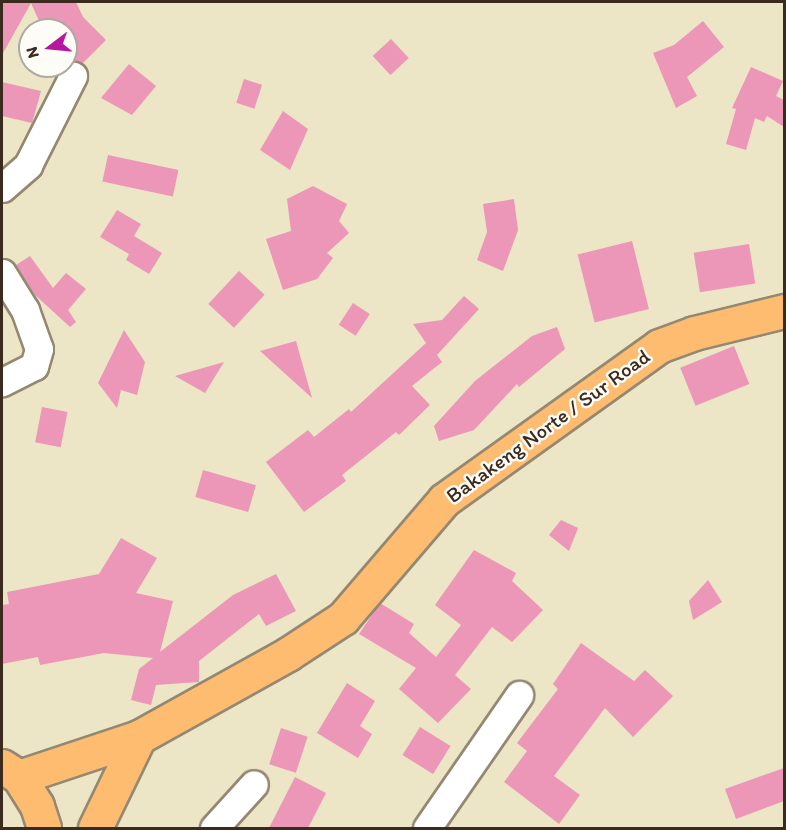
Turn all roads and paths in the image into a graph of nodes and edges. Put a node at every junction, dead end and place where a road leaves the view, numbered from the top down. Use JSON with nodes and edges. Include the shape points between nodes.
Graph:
{"nodes":[{"id":1,"x":72,"y":78,"type":"edge"},
{"id":2,"x":2,"y":188,"type":"edge"},
{"id":3,"x":2,"y":273,"type":"edge"},
{"id":4,"x":784,"y":311,"type":"edge"},
{"id":5,"x":2,"y":382,"type":"edge"},
{"id":6,"x":519,"y":695,"type":"dead end"},
{"id":7,"x":139,"y":737,"type":"junction"},
{"id":8,"x":10,"y":771,"type":"edge"},
{"id":9,"x":254,"y":784,"type":"dead end"},
{"id":10,"x":44,"y":828,"type":"edge"},
{"id":11,"x":95,"y":828,"type":"edge"},
{"id":12,"x":214,"y":828,"type":"edge"},
{"id":13,"x":427,"y":828,"type":"edge"}],
"edges":[{"from":1,"to":2,"type":"street","via":[[28,165]]},
{"from":3,"to":5,"type":"street","via":[[25,310],[39,349],[34,366]]},
{"from":4,"to":7,"type":"main road","name":"Bakakeng Norte / Sur Road","via":[[694,333],[659,346],[444,500],[343,618],[288,654]]},
{"from":6,"to":13,"type":"street"},
{"from":7,"to":8,"type":"main road","name":"Bakakeng Norte / Sur Road"},
{"from":7,"to":11,"type":"main road"},
{"from":8,"to":10,"type":"main road","via":[[37,806]]},
{"from":9,"to":12,"type":"street"}]}
